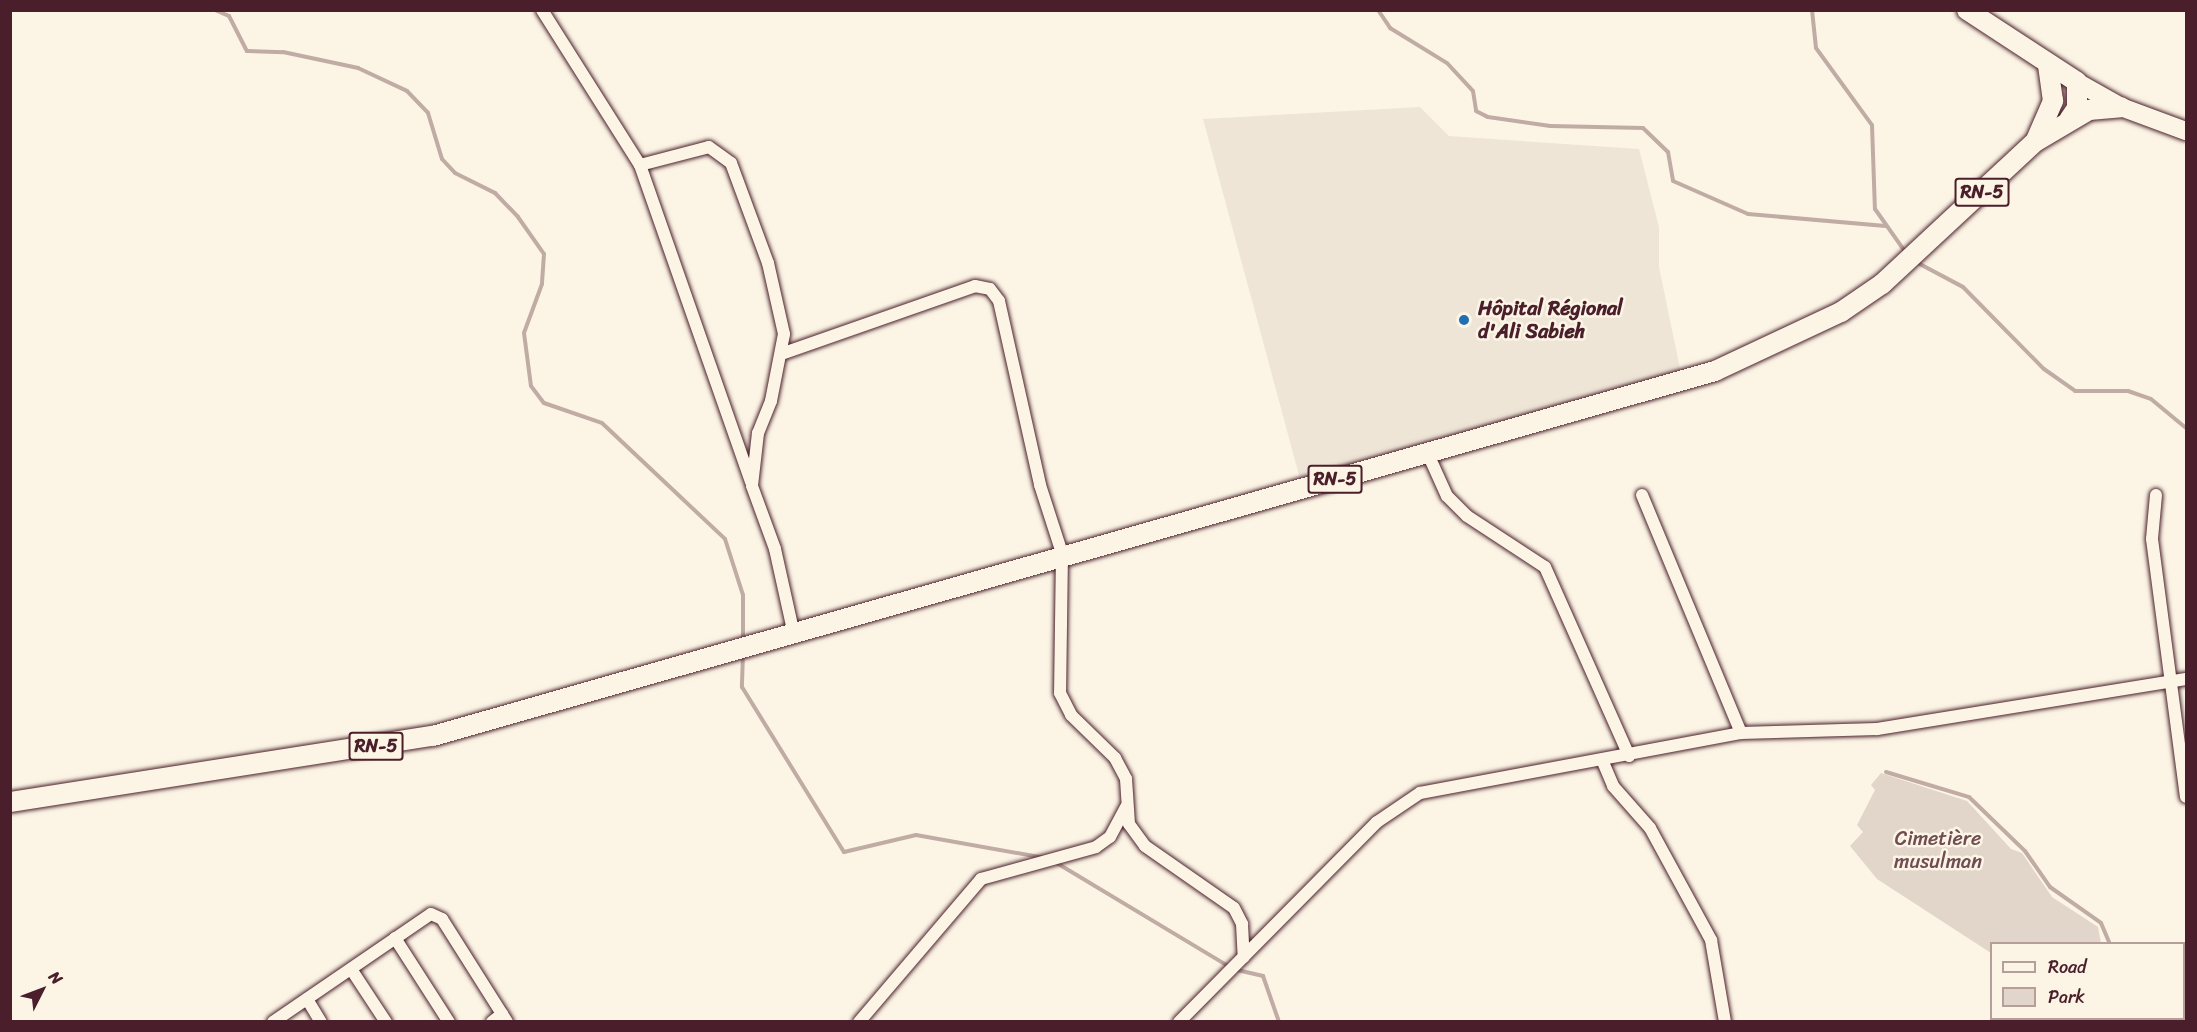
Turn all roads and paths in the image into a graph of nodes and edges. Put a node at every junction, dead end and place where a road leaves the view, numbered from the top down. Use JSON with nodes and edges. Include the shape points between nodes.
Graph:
{"nodes":[{"id":1,"x":542,"y":10,"type":"edge"},
{"id":2,"x":1967,"y":10,"type":"edge"},
{"id":3,"x":2048,"y":66,"type":"junction"},
{"id":4,"x":2077,"y":82,"type":"junction"},
{"id":5,"x":2121,"y":107,"type":"junction"},
{"id":6,"x":2069,"y":120,"type":"junction"},
{"id":7,"x":2187,"y":131,"type":"edge"},
{"id":8,"x":2035,"y":142,"type":"junction"},
{"id":9,"x":640,"y":165,"type":"junction"},
{"id":10,"x":784,"y":353,"type":"junction"},
{"id":11,"x":1428,"y":454,"type":"junction"},
{"id":12,"x":752,"y":486,"type":"junction"},
{"id":13,"x":1642,"y":495,"type":"dead end"},
{"id":14,"x":2156,"y":495,"type":"dead end"},
{"id":15,"x":1062,"y":553,"type":"junction"},
{"id":16,"x":794,"y":635,"type":"junction"},
{"id":17,"x":2180,"y":680,"type":"edge"},
{"id":18,"x":1741,"y":733,"type":"junction"},
{"id":19,"x":1629,"y":756,"type":"junction"},
{"id":20,"x":1603,"y":762,"type":"junction"},
{"id":21,"x":2187,"y":797,"type":"edge"},
{"id":22,"x":10,"y":802,"type":"edge"},
{"id":23,"x":1128,"y":803,"type":"junction"},
{"id":24,"x":395,"y":938,"type":"junction"},
{"id":25,"x":1244,"y":957,"type":"junction"},
{"id":26,"x":351,"y":969,"type":"junction"},
{"id":27,"x":307,"y":999,"type":"junction"},
{"id":28,"x":505,"y":1018,"type":"edge"},
{"id":29,"x":273,"y":1022,"type":"edge"},
{"id":30,"x":321,"y":1022,"type":"edge"},
{"id":31,"x":386,"y":1022,"type":"edge"},
{"id":32,"x":449,"y":1022,"type":"edge"},
{"id":33,"x":492,"y":1022,"type":"edge"},
{"id":34,"x":859,"y":1022,"type":"edge"},
{"id":35,"x":1179,"y":1022,"type":"edge"},
{"id":36,"x":1725,"y":1022,"type":"edge"}],
"edges":[{"from":1,"to":9,"type":"street"},
{"from":2,"to":3,"type":"main road"},
{"from":3,"to":4,"type":"main road"},
{"from":3,"to":8,"type":"main road","number":"RN-5","via":[[2053,101]]},
{"from":4,"to":5,"type":"main road"},
{"from":4,"to":6,"type":"main road","via":[[2077,108]]},
{"from":5,"to":6,"type":"main road","via":[[2089,110]]},
{"from":5,"to":7,"type":"main road"},
{"from":6,"to":8,"type":"main road","number":"RN-5"},
{"from":8,"to":11,"type":"main road","number":"RN-5","via":[[1900,268],[1841,312],[1764,352],[1569,416]]},
{"from":9,"to":10,"type":"street","via":[[709,147],[731,163],[768,263]]},
{"from":9,"to":12,"type":"street"},
{"from":10,"to":12,"type":"street","via":[[758,433]]},
{"from":10,"to":15,"type":"street","via":[[975,286],[990,289],[999,301],[1040,485]]},
{"from":11,"to":15,"type":"main road","number":"RN-5"},
{"from":11,"to":19,"type":"street","via":[[1447,496],[1467,516],[1545,567]]},
{"from":12,"to":16,"type":"street","via":[[775,549]]},
{"from":13,"to":18,"type":"street"},
{"from":14,"to":17,"type":"street","via":[[2152,539]]},
{"from":15,"to":16,"type":"main road","number":"RN-5"},
{"from":15,"to":23,"type":"street","via":[[1060,693],[1071,715],[1115,758],[1126,778]]},
{"from":16,"to":22,"type":"main road","number":"RN-5","via":[[433,736]]},
{"from":17,"to":18,"type":"street","via":[[1877,729]]},
{"from":17,"to":21,"type":"street"},
{"from":18,"to":19,"type":"street"},
{"from":19,"to":20,"type":"street"},
{"from":20,"to":25,"type":"street","via":[[1428,792],[1402,801]]},
{"from":20,"to":36,"type":"street","via":[[1613,786],[1650,828],[1711,940]]},
{"from":23,"to":25,"type":"street","via":[[1129,824],[1144,846],[1234,908],[1242,924]]},
{"from":23,"to":34,"type":"street","via":[[1119,825],[1096,847],[981,879]]},
{"from":24,"to":26,"type":"street"},
{"from":24,"to":28,"type":"street","via":[[431,914],[442,919]]},
{"from":24,"to":32,"type":"street"},
{"from":25,"to":35,"type":"street"},
{"from":26,"to":27,"type":"street"},
{"from":26,"to":31,"type":"street"},
{"from":27,"to":29,"type":"street"},
{"from":27,"to":30,"type":"street"},
{"from":28,"to":33,"type":"street"}]}
